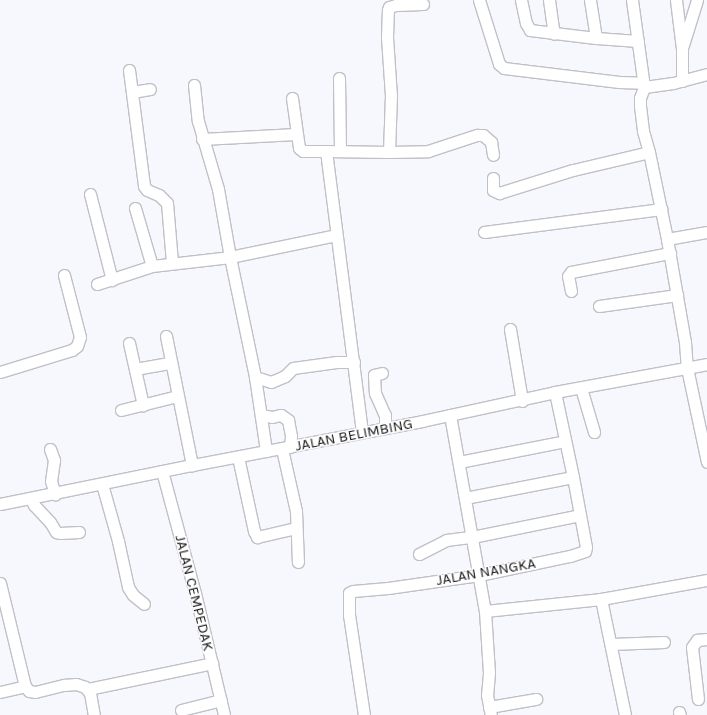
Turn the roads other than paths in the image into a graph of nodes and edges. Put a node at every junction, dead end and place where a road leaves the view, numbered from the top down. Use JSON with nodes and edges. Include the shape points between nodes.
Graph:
{"nodes":[{"id":1,"x":479,"y":0,"type":"edge"},
{"id":2,"x":521,"y":0,"type":"edge"},
{"id":3,"x":549,"y":0,"type":"edge"},
{"id":4,"x":590,"y":0,"type":"edge"},
{"id":5,"x":634,"y":0,"type":"edge"},
{"id":6,"x":676,"y":0,"type":"edge"},
{"id":7,"x":697,"y":0,"type":"edge"},
{"id":8,"x":423,"y":4,"type":"dead end"},
{"id":9,"x":554,"y":34,"type":"junction"},
{"id":10,"x":596,"y":38,"type":"junction"},
{"id":11,"x":638,"y":41,"type":"junction"},
{"id":12,"x":682,"y":49,"type":"junction"},
{"id":13,"x":129,"y":70,"type":"dead end"},
{"id":14,"x":707,"y":74,"type":"edge"},
{"id":15,"x":339,"y":78,"type":"dead end"},
{"id":16,"x":682,"y":80,"type":"junction"},
{"id":17,"x":194,"y":85,"type":"dead end"},
{"id":18,"x":644,"y":85,"type":"junction"},
{"id":19,"x":150,"y":89,"type":"dead end"},
{"id":20,"x":132,"y":92,"type":"junction"},
{"id":21,"x":292,"y":98,"type":"dead end"},
{"id":22,"x":296,"y":134,"type":"junction"},
{"id":23,"x":202,"y":139,"type":"junction"},
{"id":24,"x":340,"y":151,"type":"junction"},
{"id":25,"x":326,"y":152,"type":"junction"},
{"id":26,"x":389,"y":152,"type":"junction"},
{"id":27,"x":649,"y":152,"type":"junction"},
{"id":28,"x":492,"y":155,"type":"dead end"},
{"id":29,"x":493,"y":178,"type":"dead end"},
{"id":30,"x":90,"y":194,"type":"dead end"},
{"id":31,"x":135,"y":208,"type":"dead end"},
{"id":32,"x":662,"y":209,"type":"junction"},
{"id":33,"x":484,"y":232,"type":"dead end"},
{"id":34,"x":707,"y":232,"type":"edge"},
{"id":35,"x":336,"y":235,"type":"junction"},
{"id":36,"x":667,"y":239,"type":"junction"},
{"id":37,"x":670,"y":253,"type":"junction"},
{"id":38,"x":230,"y":258,"type":"junction"},
{"id":39,"x":172,"y":262,"type":"junction"},
{"id":40,"x":152,"y":266,"type":"junction"},
{"id":41,"x":64,"y":275,"type":"dead end"},
{"id":42,"x":112,"y":280,"type":"junction"},
{"id":43,"x":98,"y":284,"type":"dead end"},
{"id":44,"x":571,"y":291,"type":"dead end"},
{"id":45,"x":677,"y":295,"type":"junction"},
{"id":46,"x":598,"y":306,"type":"dead end"},
{"id":47,"x":510,"y":329,"type":"dead end"},
{"id":48,"x":166,"y":336,"type":"dead end"},
{"id":49,"x":129,"y":343,"type":"dead end"},
{"id":50,"x":354,"y":362,"type":"junction"},
{"id":51,"x":170,"y":363,"type":"junction"},
{"id":52,"x":707,"y":364,"type":"edge"},
{"id":53,"x":687,"y":368,"type":"junction"},
{"id":54,"x":135,"y":369,"type":"junction"},
{"id":55,"x":0,"y":372,"type":"edge"},
{"id":56,"x":382,"y":373,"type":"dead end"},
{"id":57,"x":255,"y":377,"type":"junction"},
{"id":58,"x":581,"y":388,"type":"junction"},
{"id":59,"x":555,"y":392,"type":"junction"},
{"id":60,"x":177,"y":396,"type":"junction"},
{"id":61,"x":522,"y":401,"type":"junction"},
{"id":62,"x":143,"y":404,"type":"junction"},
{"id":63,"x":121,"y":410,"type":"dead end"},
{"id":64,"x":261,"y":414,"type":"junction"},
{"id":65,"x":450,"y":415,"type":"junction"},
{"id":66,"x":703,"y":421,"type":"edge"},
{"id":67,"x":385,"y":427,"type":"junction"},
{"id":68,"x":362,"y":432,"type":"junction"},
{"id":69,"x":594,"y":432,"type":"dead end"},
{"id":70,"x":565,"y":441,"type":"junction"},
{"id":71,"x":286,"y":448,"type":"junction"},
{"id":72,"x":50,"y":449,"type":"dead end"},
{"id":73,"x":266,"y":451,"type":"junction"},
{"id":74,"x":238,"y":457,"type":"junction"},
{"id":75,"x":459,"y":462,"type":"junction"},
{"id":76,"x":707,"y":462,"type":"edge"},
{"id":77,"x":192,"y":465,"type":"junction"},
{"id":78,"x":162,"y":471,"type":"junction"},
{"id":79,"x":573,"y":477,"type":"junction"},
{"id":80,"x":102,"y":484,"type":"junction"},
{"id":81,"x":55,"y":494,"type":"junction"},
{"id":82,"x":465,"y":498,"type":"junction"},
{"id":83,"x":32,"y":499,"type":"junction"},
{"id":84,"x":0,"y":504,"type":"edge"},
{"id":85,"x":580,"y":515,"type":"junction"},
{"id":86,"x":293,"y":529,"type":"dead end"},
{"id":87,"x":79,"y":532,"type":"dead end"},
{"id":88,"x":472,"y":537,"type":"junction"},
{"id":89,"x":419,"y":554,"type":"dead end"},
{"id":90,"x":298,"y":562,"type":"dead end"},
{"id":91,"x":479,"y":575,"type":"junction"},
{"id":92,"x":707,"y":580,"type":"edge"},
{"id":93,"x":0,"y":583,"type":"edge"},
{"id":94,"x":601,"y":599,"type":"junction"},
{"id":95,"x":144,"y":604,"type":"dead end"},
{"id":96,"x":485,"y":611,"type":"junction"},
{"id":97,"x":707,"y":639,"type":"edge"},
{"id":98,"x":664,"y":642,"type":"dead end"},
{"id":99,"x":611,"y":644,"type":"junction"},
{"id":100,"x":212,"y":663,"type":"junction"},
{"id":101,"x":25,"y":686,"type":"junction"},
{"id":102,"x":88,"y":689,"type":"junction"},
{"id":103,"x":0,"y":692,"type":"edge"},
{"id":104,"x":536,"y":699,"type":"dead end"},
{"id":105,"x":698,"y":699,"type":"dead end"},
{"id":106,"x":221,"y":700,"type":"junction"},
{"id":107,"x":181,"y":710,"type":"dead end"},
{"id":108,"x":490,"y":711,"type":"edge"},
{"id":109,"x":94,"y":715,"type":"edge"},
{"id":110,"x":224,"y":715,"type":"edge"},
{"id":111,"x":364,"y":715,"type":"edge"},
{"id":112,"x":625,"y":715,"type":"edge"}],
"edges":[{"from":1,"to":18,"type":"street","via":[[499,64],[504,68]]},
{"from":2,"to":9,"type":"street","via":[[530,30]]},
{"from":3,"to":9,"type":"street"},
{"from":4,"to":10,"type":"street"},
{"from":5,"to":11,"type":"street"},
{"from":6,"to":12,"type":"street"},
{"from":7,"to":12,"type":"street"},
{"from":8,"to":26,"type":"street","via":[[396,5],[389,7],[388,10],[391,96]]},
{"from":9,"to":10,"type":"street"},
{"from":10,"to":11,"type":"street"},
{"from":11,"to":18,"type":"street"},
{"from":12,"to":16,"type":"street"},
{"from":13,"to":20,"type":"street"},
{"from":14,"to":16,"type":"street"},
{"from":15,"to":24,"type":"street"},
{"from":16,"to":18,"type":"street"},
{"from":17,"to":23,"type":"street"},
{"from":18,"to":27,"type":"street","via":[[640,106]]},
{"from":19,"to":20,"type":"street"},
{"from":20,"to":39,"type":"street","via":[[144,186],[167,203]]},
{"from":21,"to":22,"type":"street"},
{"from":22,"to":23,"type":"street"},
{"from":22,"to":25,"type":"street","via":[[299,148],[303,151]]},
{"from":23,"to":38,"type":"street","via":[[218,189]]},
{"from":24,"to":25,"type":"street"},
{"from":24,"to":26,"type":"street"},
{"from":25,"to":35,"type":"street"},
{"from":26,"to":28,"type":"street","via":[[428,151],[483,135],[491,142]]},
{"from":27,"to":29,"type":"street","via":[[573,170],[499,193],[493,190]]},
{"from":27,"to":32,"type":"street"},
{"from":30,"to":42,"type":"street"},
{"from":31,"to":40,"type":"street"},
{"from":32,"to":33,"type":"street"},
{"from":32,"to":36,"type":"street"},
{"from":34,"to":36,"type":"street"},
{"from":35,"to":38,"type":"street"},
{"from":35,"to":50,"type":"street"},
{"from":36,"to":37,"type":"street"},
{"from":37,"to":44,"type":"street","via":[[572,272],[568,276]]},
{"from":37,"to":45,"type":"street"},
{"from":38,"to":39,"type":"street","via":[[204,262]]},
{"from":38,"to":57,"type":"street"},
{"from":39,"to":40,"type":"street"},
{"from":40,"to":42,"type":"street"},
{"from":41,"to":55,"type":"street","via":[[80,337],[77,346],[72,350]]},
{"from":42,"to":43,"type":"street"},
{"from":45,"to":46,"type":"street"},
{"from":45,"to":53,"type":"street"},
{"from":47,"to":61,"type":"street"},
{"from":48,"to":51,"type":"street"},
{"from":49,"to":54,"type":"street"},
{"from":50,"to":57,"type":"street","via":[[293,368],[285,376],[271,382]]},
{"from":50,"to":68,"type":"street"},
{"from":51,"to":54,"type":"street"},
{"from":51,"to":60,"type":"street"},
{"from":52,"to":53,"type":"street","name":"JALAN BELIMBING"},
{"from":53,"to":58,"type":"street","name":"JALAN BELIMBING"},
{"from":53,"to":66,"type":"street"},
{"from":54,"to":62,"type":"street"},
{"from":56,"to":67,"type":"street","via":[[374,375],[375,393],[385,415]]},
{"from":57,"to":64,"type":"street"},
{"from":58,"to":59,"type":"street","name":"JALAN BELIMBING"},
{"from":58,"to":69,"type":"street"},
{"from":59,"to":61,"type":"street","name":"JALAN BELIMBING"},
{"from":59,"to":70,"type":"street","name":"JALAN NANGKA"},
{"from":60,"to":62,"type":"street"},
{"from":60,"to":77,"type":"street"},
{"from":61,"to":65,"type":"street","name":"JALAN BELIMBING"},
{"from":62,"to":63,"type":"street"},
{"from":64,"to":71,"type":"street","via":[[272,417],[281,415],[288,420],[291,436]]},
{"from":64,"to":73,"type":"street"},
{"from":65,"to":67,"type":"street","name":"JALAN BELIMBING"},
{"from":65,"to":75,"type":"street"},
{"from":66,"to":76,"type":"street"},
{"from":67,"to":68,"type":"street","name":"JALAN BELIMBING"},
{"from":68,"to":71,"type":"street","name":"JALAN BELIMBING"},
{"from":70,"to":75,"type":"street"},
{"from":70,"to":79,"type":"street","name":"JALAN NANGKA"},
{"from":71,"to":73,"type":"street","name":"JALAN BELIMBING"},
{"from":71,"to":90,"type":"street","via":[[296,512]]},
{"from":72,"to":81,"type":"street","via":[[54,460],[51,481]]},
{"from":73,"to":74,"type":"street","name":"JALAN BELIMBING"},
{"from":74,"to":77,"type":"street","name":"JALAN BELIMBING"},
{"from":74,"to":86,"type":"street","via":[[257,537]]},
{"from":75,"to":82,"type":"street"},
{"from":77,"to":78,"type":"street","name":"JALAN BELIMBING"},
{"from":78,"to":80,"type":"street","name":"JALAN BELIMBING"},
{"from":78,"to":100,"type":"street","name":"JALAN CEMPEDAK"},
{"from":79,"to":82,"type":"street"},
{"from":79,"to":85,"type":"street","name":"JALAN NANGKA"},
{"from":80,"to":81,"type":"street","name":"JALAN BELIMBING"},
{"from":80,"to":95,"type":"street","via":[[128,587]]},
{"from":81,"to":83,"type":"street","name":"JALAN BELIMBING"},
{"from":82,"to":88,"type":"street"},
{"from":83,"to":84,"type":"street","name":"JALAN BELIMBING"},
{"from":83,"to":87,"type":"street","via":[[56,532]]},
{"from":85,"to":88,"type":"street"},
{"from":85,"to":91,"type":"street","name":"JALAN NANGKA","via":[[586,546],[584,552]]},
{"from":88,"to":89,"type":"street","via":[[440,542]]},
{"from":88,"to":91,"type":"street"},
{"from":91,"to":96,"type":"street"},
{"from":91,"to":111,"type":"street","name":"JALAN NANGKA","via":[[349,593],[349,615]]},
{"from":92,"to":94,"type":"street"},
{"from":93,"to":101,"type":"street"},
{"from":94,"to":96,"type":"street"},
{"from":94,"to":99,"type":"street"},
{"from":96,"to":108,"type":"street","via":[[489,673],[487,695]]},
{"from":97,"to":105,"type":"street","via":[[697,640],[692,647]]},
{"from":98,"to":99,"type":"street"},
{"from":99,"to":112,"type":"street"},
{"from":100,"to":102,"type":"street"},
{"from":100,"to":106,"type":"street","name":"JALAN CEMPEDAK"},
{"from":101,"to":102,"type":"street","via":[[31,692],[76,684]]},
{"from":101,"to":103,"type":"street"},
{"from":102,"to":109,"type":"street"},
{"from":104,"to":108,"type":"street"},
{"from":106,"to":107,"type":"street"},
{"from":106,"to":110,"type":"street","name":"JALAN CEMPEDAK"}]}
